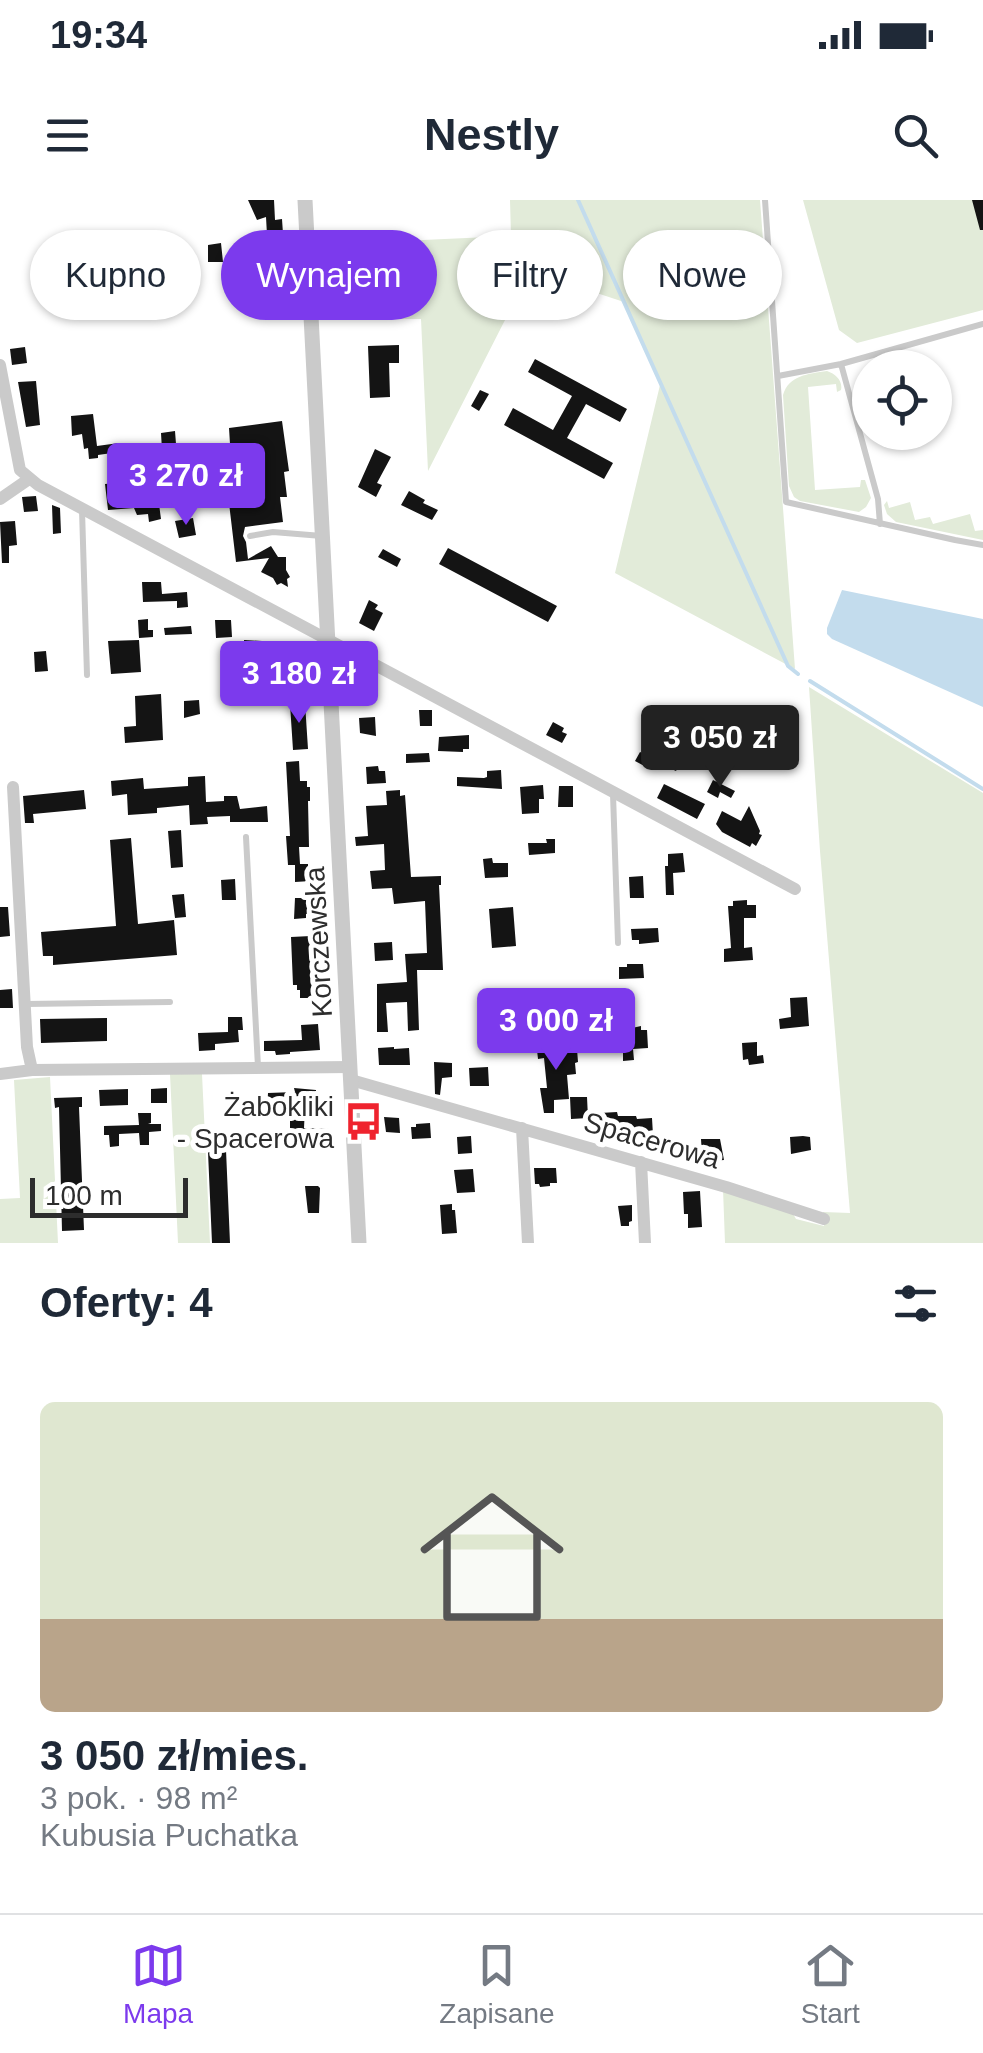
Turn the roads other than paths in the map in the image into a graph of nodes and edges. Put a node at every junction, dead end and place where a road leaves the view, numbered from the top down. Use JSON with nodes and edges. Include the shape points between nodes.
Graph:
{"nodes":[{"id":1,"x":304,"y":200,"type":"edge"},
{"id":2,"x":765,"y":200,"type":"edge"},
{"id":3,"x":983,"y":324,"type":"edge"},
{"id":4,"x":840,"y":364,"type":"junction"},
{"id":5,"x":0,"y":365,"type":"edge"},
{"id":6,"x":778,"y":376,"type":"junction"},
{"id":7,"x":28,"y":479,"type":"junction"},
{"id":8,"x":0,"y":499,"type":"edge"},
{"id":9,"x":82,"y":509,"type":"junction"},
{"id":10,"x":880,"y":524,"type":"junction"},
{"id":11,"x":250,"y":536,"type":"dead end"},
{"id":12,"x":324,"y":536,"type":"junction"},
{"id":13,"x":983,"y":544,"type":"edge"},
{"id":14,"x":328,"y":639,"type":"junction"},
{"id":15,"x":86,"y":675,"type":"dead end"},
{"id":16,"x":13,"y":787,"type":"dead end"},
{"id":17,"x":613,"y":792,"type":"junction"},
{"id":18,"x":246,"y":837,"type":"dead end"},
{"id":19,"x":795,"y":890,"type":"dead end"},
{"id":20,"x":618,"y":942,"type":"dead end"},
{"id":21,"x":170,"y":1002,"type":"dead end"},
{"id":22,"x":24,"y":1004,"type":"junction"},
{"id":23,"x":258,"y":1068,"type":"junction"},
{"id":24,"x":32,"y":1070,"type":"junction"},
{"id":25,"x":0,"y":1074,"type":"edge"},
{"id":26,"x":350,"y":1074,"type":"junction"},
{"id":27,"x":522,"y":1128,"type":"junction"},
{"id":28,"x":641,"y":1162,"type":"junction"},
{"id":29,"x":824,"y":1219,"type":"dead end"},
{"id":30,"x":359,"y":1243,"type":"edge"},
{"id":31,"x":528,"y":1243,"type":"edge"},
{"id":32,"x":645,"y":1243,"type":"edge"}],
"edges":[{"from":1,"to":12,"type":"street","name":"Korczewska"},
{"from":2,"to":6,"type":"lane"},
{"from":3,"to":4,"type":"lane"},
{"from":4,"to":6,"type":"lane"},
{"from":4,"to":10,"type":"lane"},
{"from":5,"to":7,"type":"street","via":[[20,470]]},
{"from":6,"to":10,"type":"lane","via":[[786,502]]},
{"from":7,"to":8,"type":"street"},
{"from":7,"to":9,"type":"street"},
{"from":9,"to":14,"type":"street"},
{"from":9,"to":15,"type":"lane"},
{"from":10,"to":13,"type":"lane"},
{"from":11,"to":12,"type":"lane"},
{"from":12,"to":14,"type":"street","name":"Korczewska"},
{"from":14,"to":17,"type":"street"},
{"from":14,"to":26,"type":"street","name":"Korczewska"},
{"from":16,"to":22,"type":"street"},
{"from":17,"to":19,"type":"street"},
{"from":17,"to":20,"type":"lane"},
{"from":18,"to":23,"type":"lane"},
{"from":21,"to":22,"type":"lane"},
{"from":22,"to":24,"type":"street"},
{"from":23,"to":24,"type":"street","name":"Spacerowa"},
{"from":23,"to":26,"type":"street","name":"Spacerowa"},
{"from":24,"to":25,"type":"street","name":"Spacerowa"},
{"from":26,"to":27,"type":"street","name":"Spacerowa"},
{"from":26,"to":30,"type":"street","name":"Korczewska"},
{"from":27,"to":28,"type":"street","name":"Spacerowa"},
{"from":27,"to":31,"type":"street"},
{"from":28,"to":29,"type":"street","name":"Spacerowa"},
{"from":28,"to":32,"type":"street"}]}
